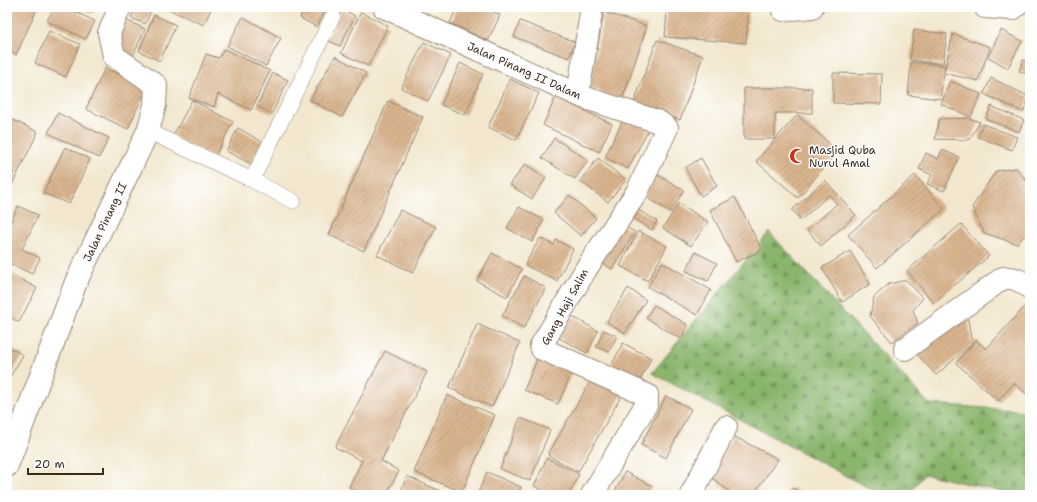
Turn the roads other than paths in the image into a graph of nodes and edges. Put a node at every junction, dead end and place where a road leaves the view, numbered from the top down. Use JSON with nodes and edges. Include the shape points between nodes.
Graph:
{"nodes":[{"id":1,"x":120,"y":7,"type":"edge"},
{"id":2,"x":384,"y":7,"type":"edge"},
{"id":3,"x":592,"y":7,"type":"edge"},
{"id":4,"x":812,"y":7,"type":"edge"},
{"id":5,"x":985,"y":7,"type":"edge"},
{"id":6,"x":1015,"y":7,"type":"edge"},
{"id":7,"x":783,"y":10,"type":"dead end"},
{"id":8,"x":333,"y":16,"type":"dead end"},
{"id":9,"x":578,"y":94,"type":"junction"},
{"id":10,"x":667,"y":128,"type":"joint"},
{"id":11,"x":148,"y":131,"type":"junction"},
{"id":12,"x":252,"y":180,"type":"junction"},
{"id":13,"x":293,"y":201,"type":"dead end"},
{"id":14,"x":1030,"y":288,"type":"edge"},
{"id":15,"x":905,"y":349,"type":"dead end"},
{"id":16,"x":726,"y":427,"type":"dead end"},
{"id":17,"x":8,"y":458,"type":"edge"},
{"id":18,"x":592,"y":495,"type":"edge"},
{"id":19,"x":691,"y":495,"type":"edge"}],
"edges":[{"from":1,"to":11,"type":"street","name":"Jalan Pinang II","via":[[109,33],[114,56],[156,85],[155,104]]},
{"from":2,"to":9,"type":"street","name":"Jalan Pinang II Dalam"},
{"from":3,"to":9,"type":"street"},
{"from":4,"to":7,"type":"street"},
{"from":5,"to":6,"type":"street"},
{"from":8,"to":12,"type":"lane"},
{"from":9,"to":10,"type":"street","name":"Jalan Pinang II Dalam","via":[[659,122]]},
{"from":10,"to":18,"type":"street","name":"Gang Haji Salim","via":[[637,192],[586,269],[541,346],[647,395],[647,403]]},
{"from":11,"to":12,"type":"lane"},
{"from":11,"to":17,"type":"street","name":"Jalan Pinang II","via":[[76,282]]},
{"from":12,"to":13,"type":"lane"},
{"from":14,"to":15,"type":"street","via":[[1021,280],[1003,278]]},
{"from":16,"to":19,"type":"street"}]}
